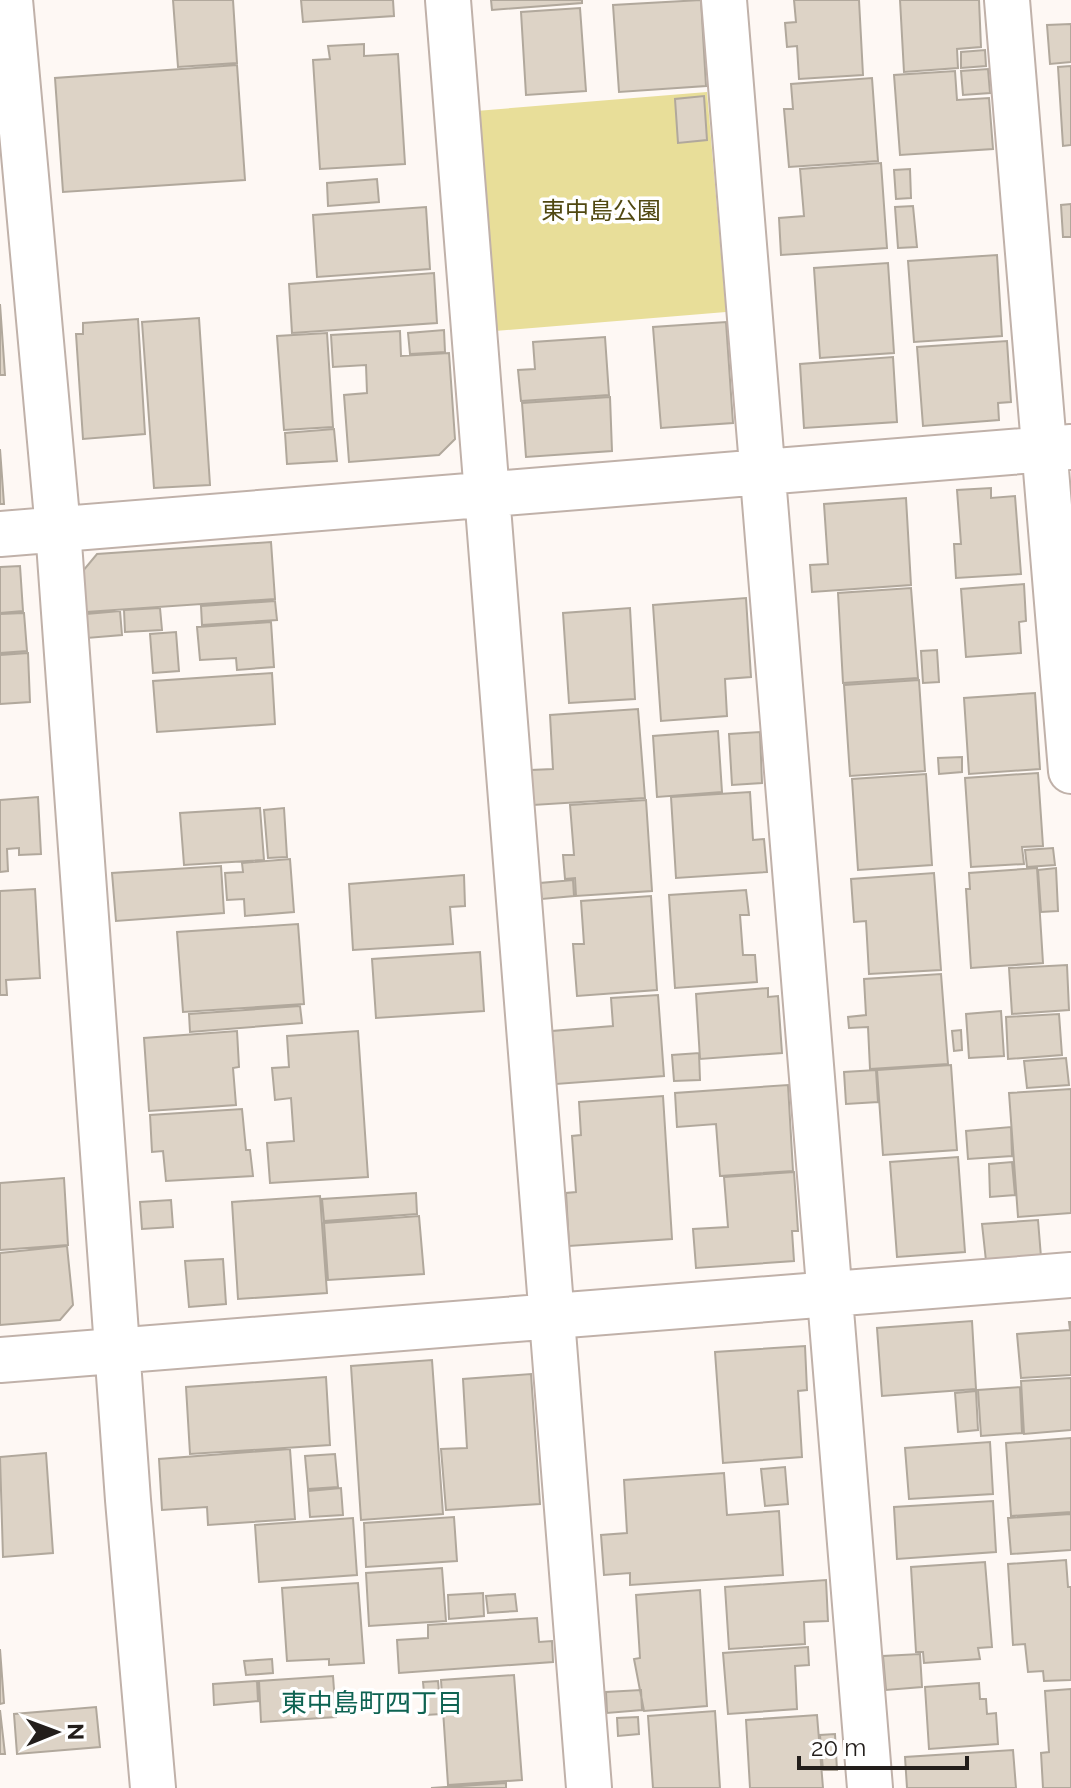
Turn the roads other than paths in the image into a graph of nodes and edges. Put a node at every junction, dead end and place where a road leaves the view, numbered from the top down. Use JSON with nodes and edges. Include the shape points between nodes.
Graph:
{"nodes":[{"id":1,"x":10,"y":0,"type":"edge"},
{"id":2,"x":448,"y":0,"type":"edge"},
{"id":3,"x":724,"y":0,"type":"edge"},
{"id":4,"x":1007,"y":0,"type":"edge"},
{"id":5,"x":1058,"y":448,"type":"edge"},
{"id":6,"x":762,"y":472,"type":"junction"},
{"id":7,"x":487,"y":495,"type":"junction"},
{"id":8,"x":58,"y":529,"type":"junction"},
{"id":9,"x":0,"y":534,"type":"edge"},
{"id":10,"x":1071,"y":771,"type":"edge"},
{"id":11,"x":1071,"y":1275,"type":"edge"},
{"id":12,"x":830,"y":1294,"type":"junction"},
{"id":13,"x":552,"y":1316,"type":"junction"},
{"id":14,"x":117,"y":1351,"type":"junction"},
{"id":15,"x":0,"y":1360,"type":"edge"},
{"id":16,"x":153,"y":1788,"type":"edge"},
{"id":17,"x":589,"y":1788,"type":"edge"},
{"id":18,"x":870,"y":1788,"type":"edge"}],
"edges":[{"from":1,"to":8,"type":"street"},
{"from":2,"to":7,"type":"street"},
{"from":3,"to":6,"type":"street"},
{"from":4,"to":5,"type":"street"},
{"from":5,"to":6,"type":"street"},
{"from":5,"to":10,"type":"street"},
{"from":6,"to":7,"type":"street"},
{"from":6,"to":12,"type":"street"},
{"from":7,"to":8,"type":"street"},
{"from":7,"to":13,"type":"street"},
{"from":8,"to":9,"type":"street"},
{"from":8,"to":14,"type":"street"},
{"from":11,"to":12,"type":"street"},
{"from":12,"to":13,"type":"street"},
{"from":12,"to":18,"type":"street"},
{"from":13,"to":14,"type":"street"},
{"from":13,"to":17,"type":"street"},
{"from":14,"to":15,"type":"street"},
{"from":14,"to":16,"type":"street"}]}
